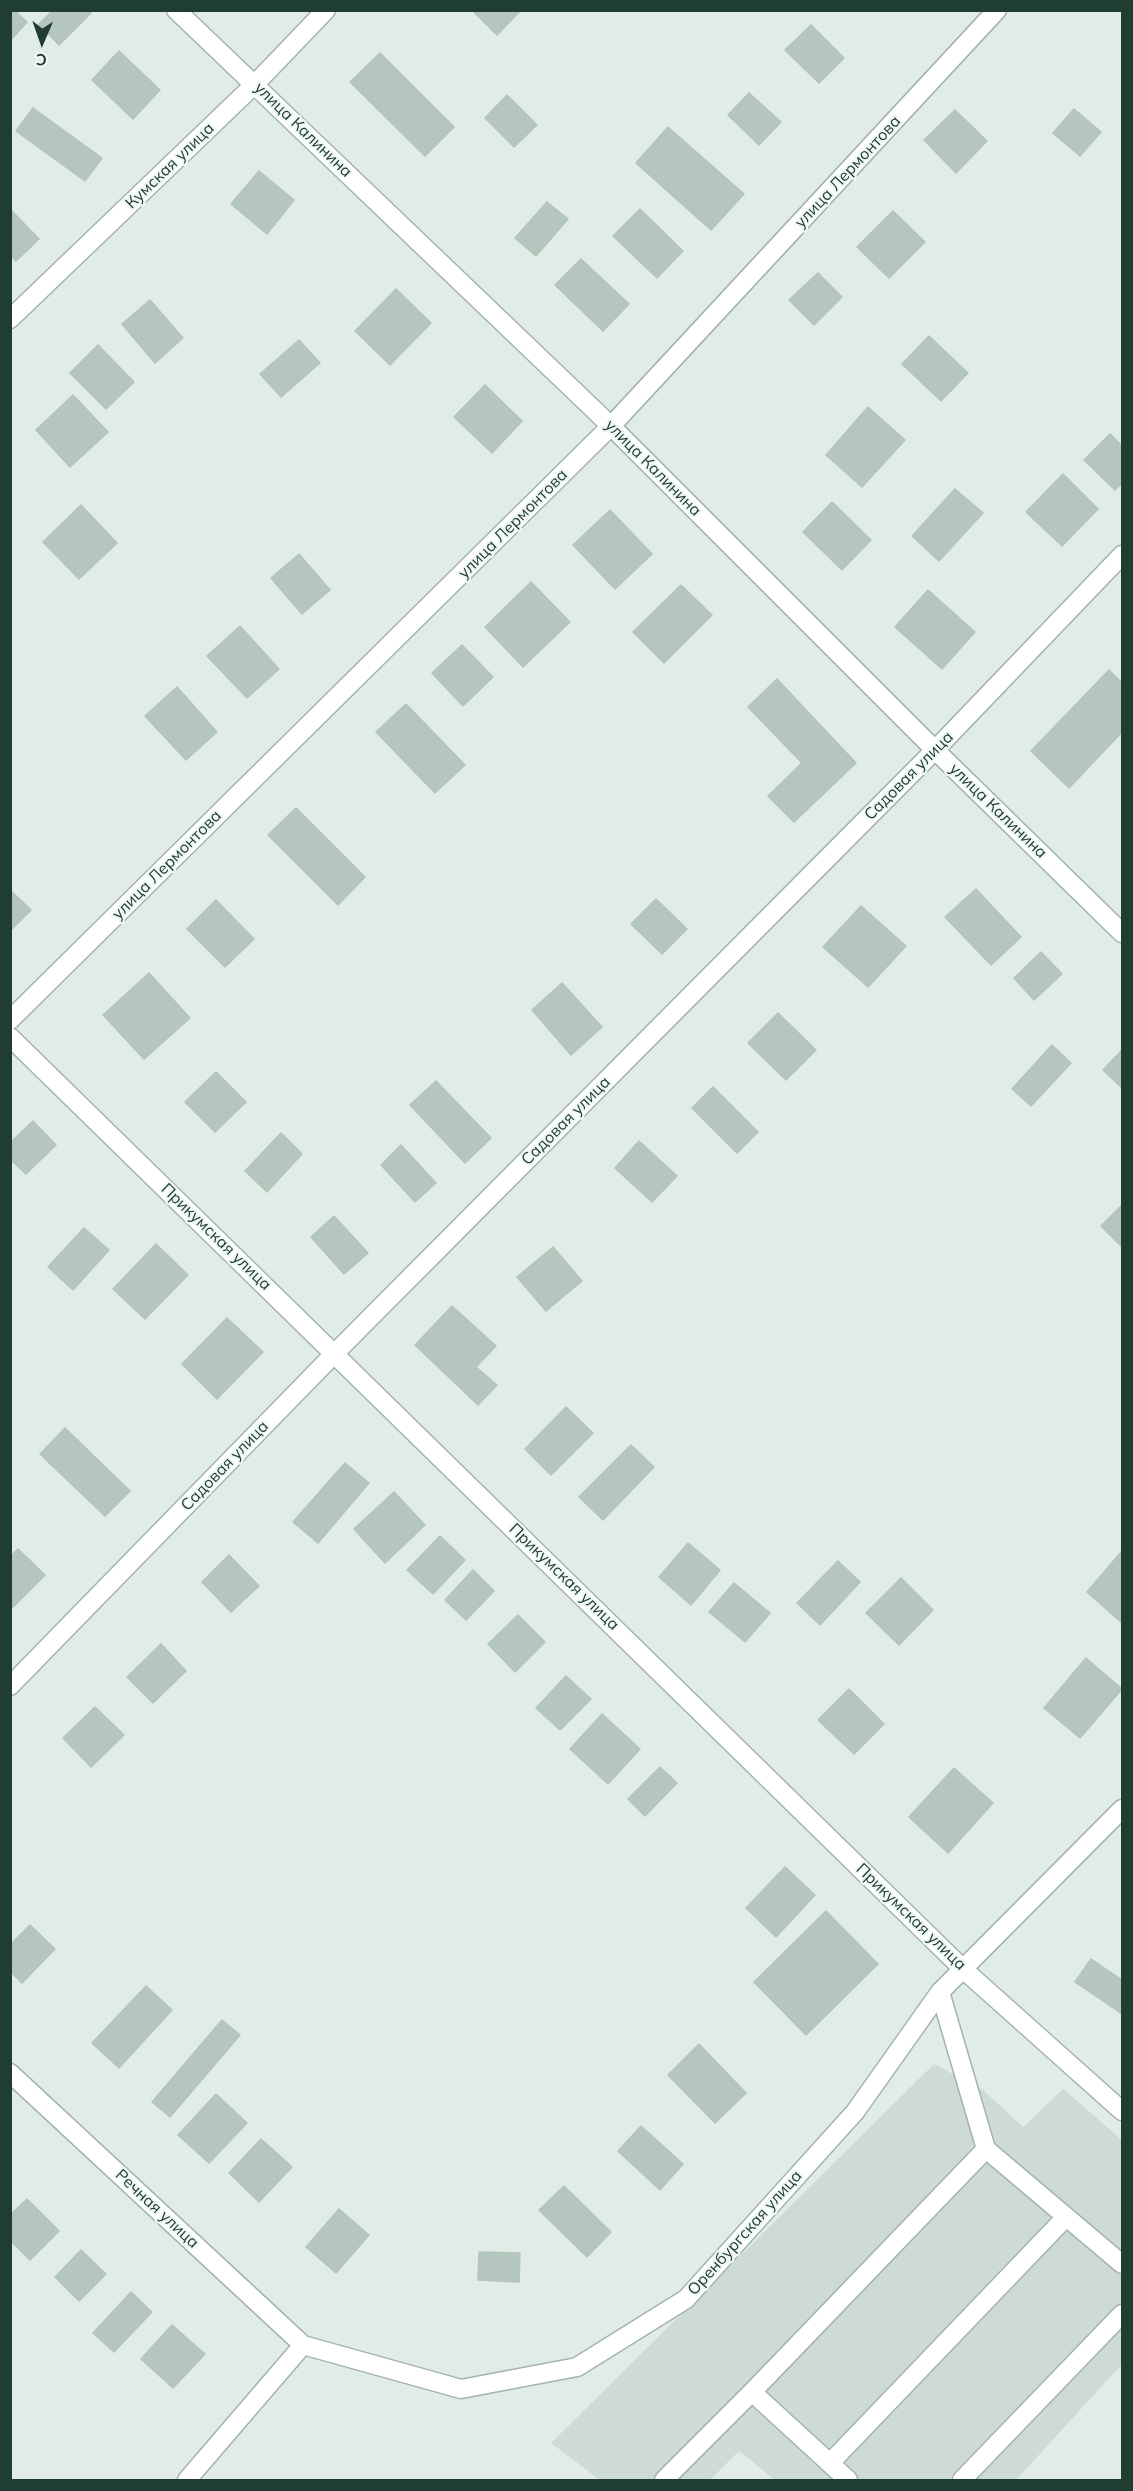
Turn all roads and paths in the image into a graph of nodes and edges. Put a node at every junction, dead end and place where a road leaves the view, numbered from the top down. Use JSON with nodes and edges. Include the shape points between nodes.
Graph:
{"nodes":[{"id":1,"x":177,"y":10,"type":"edge"},
{"id":2,"x":326,"y":10,"type":"edge"},
{"id":3,"x":997,"y":10,"type":"edge"},
{"id":4,"x":255,"y":84,"type":"junction"},
{"id":5,"x":10,"y":319,"type":"edge"},
{"id":6,"x":611,"y":426,"type":"junction"},
{"id":7,"x":1122,"y":555,"type":"edge"},
{"id":8,"x":935,"y":750,"type":"junction"},
{"id":9,"x":1122,"y":933,"type":"edge"},
{"id":10,"x":10,"y":1020,"type":"edge"},
{"id":11,"x":10,"y":1037,"type":"edge"},
{"id":12,"x":335,"y":1353,"type":"junction"},
{"id":13,"x":10,"y":1686,"type":"edge"},
{"id":14,"x":1122,"y":1809,"type":"edge"},
{"id":15,"x":963,"y":1969,"type":"junction"},
{"id":16,"x":940,"y":1992,"type":"junction"},
{"id":17,"x":10,"y":2073,"type":"edge"},
{"id":18,"x":1122,"y":2111,"type":"edge"},
{"id":19,"x":986,"y":2150,"type":"junction"},
{"id":20,"x":1066,"y":2217,"type":"junction"},
{"id":21,"x":1122,"y":2264,"type":"edge"},
{"id":22,"x":1122,"y":2314,"type":"edge"},
{"id":23,"x":303,"y":2345,"type":"junction"},
{"id":24,"x":752,"y":2392,"type":"junction"},
{"id":25,"x":830,"y":2463,"type":"junction"},
{"id":26,"x":187,"y":2481,"type":"edge"},
{"id":27,"x":664,"y":2481,"type":"edge"},
{"id":28,"x":848,"y":2481,"type":"edge"},
{"id":29,"x":962,"y":2481,"type":"edge"}],
"edges":[{"from":1,"to":4,"type":"street","name":"улица Калинина"},
{"from":2,"to":4,"type":"street","name":"Кумская улица"},
{"from":3,"to":6,"type":"street","name":"улица Лермонтова"},
{"from":4,"to":5,"type":"street","name":"Кумская улица"},
{"from":4,"to":6,"type":"street","name":"улица Калинина"},
{"from":6,"to":8,"type":"street","name":"улица Калинина"},
{"from":6,"to":10,"type":"street","name":"улица Лермонтова"},
{"from":7,"to":8,"type":"street","name":"Садовая улица"},
{"from":8,"to":9,"type":"street","name":"улица Калинина"},
{"from":8,"to":12,"type":"street","name":"Садовая улица"},
{"from":11,"to":12,"type":"street","name":"Прикумская улица"},
{"from":12,"to":13,"type":"street","name":"Садовая улица"},
{"from":12,"to":15,"type":"street","name":"Прикумская улица"},
{"from":14,"to":15,"type":"street","name":"Оренбургская улица"},
{"from":15,"to":16,"type":"street","name":"Оренбургская улица"},
{"from":15,"to":18,"type":"street","name":"Прикумская улица"},
{"from":16,"to":19,"type":"street"},
{"from":16,"to":23,"type":"street","name":"Оренбургская улица","via":[[855,2112],[686,2299],[577,2367],[461,2389]]},
{"from":17,"to":23,"type":"street","name":"Речная улица"},
{"from":19,"to":20,"type":"street"},
{"from":19,"to":24,"type":"street"},
{"from":20,"to":21,"type":"street"},
{"from":20,"to":25,"type":"street"},
{"from":22,"to":29,"type":"street"},
{"from":23,"to":26,"type":"street"},
{"from":24,"to":25,"type":"street"},
{"from":24,"to":27,"type":"street"},
{"from":25,"to":28,"type":"street"}]}
